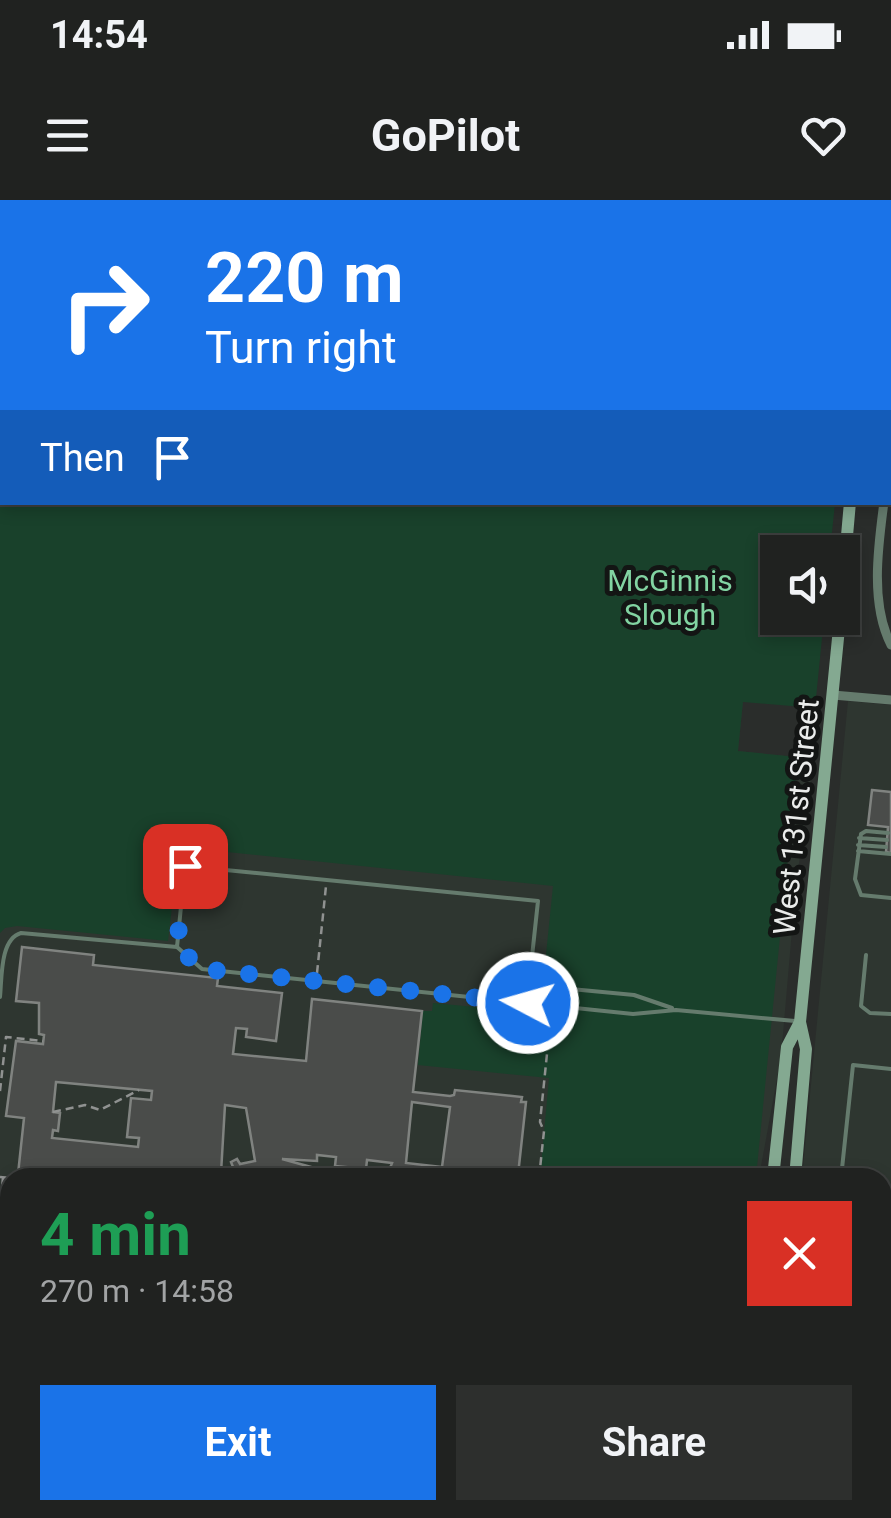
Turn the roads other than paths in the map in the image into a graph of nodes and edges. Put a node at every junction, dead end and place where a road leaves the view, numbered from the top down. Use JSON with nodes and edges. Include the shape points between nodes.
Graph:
{"nodes":[{"id":1,"x":850,"y":505,"type":"edge"},
{"id":2,"x":884,"y":505,"type":"edge"},
{"id":3,"x":847,"y":535,"type":"edge"},
{"id":4,"x":839,"y":635,"type":"edge"},
{"id":5,"x":891,"y":645,"type":"edge"},
{"id":6,"x":834,"y":695,"type":"junction"},
{"id":7,"x":891,"y":700,"type":"edge"},
{"id":8,"x":888,"y":832,"type":"dead end"},
{"id":9,"x":887,"y":840,"type":"dead end"},
{"id":10,"x":858,"y":845,"type":"junction"},
{"id":11,"x":886,"y":847,"type":"dead end"},
{"id":12,"x":891,"y":854,"type":"edge"},
{"id":13,"x":891,"y":898,"type":"edge"},
{"id":14,"x":177,"y":947,"type":"junction"},
{"id":15,"x":866,"y":956,"type":"dead end"},
{"id":16,"x":529,"y":985,"type":"junction"},
{"id":17,"x":0,"y":997,"type":"edge"},
{"id":18,"x":528,"y":1003,"type":"junction"},
{"id":19,"x":676,"y":1010,"type":"junction"},
{"id":20,"x":891,"y":1014,"type":"edge"},
{"id":21,"x":800,"y":1022,"type":"junction"},
{"id":22,"x":891,"y":1069,"type":"edge"},
{"id":23,"x":774,"y":1168,"type":"edge"},
{"id":24,"x":796,"y":1168,"type":"edge"},
{"id":25,"x":842,"y":1168,"type":"edge"}],
"edges":[{"from":1,"to":3,"type":"street"},
{"from":2,"to":5,"type":"street","via":[[879,600]]},
{"from":4,"to":6,"type":"street","name":"West 131st Street"},
{"from":6,"to":7,"type":"street"},
{"from":6,"to":21,"type":"street","name":"West 131st Street"},
{"from":8,"to":10,"type":"lane","via":[[866,831]]},
{"from":9,"to":10,"type":"lane"},
{"from":10,"to":11,"type":"lane"},
{"from":10,"to":12,"type":"lane"},
{"from":10,"to":13,"type":"lane","via":[[858,892]]},
{"from":14,"to":16,"type":"lane","via":[[185,866],[538,901]]},
{"from":14,"to":17,"type":"lane","via":[[15,934],[6,947]]},
{"from":14,"to":18,"type":"lane","via":[[202,969]]},
{"from":15,"to":20,"type":"lane","via":[[861,1006]]},
{"from":16,"to":18,"type":"lane"},
{"from":16,"to":19,"type":"lane","via":[[634,996]]},
{"from":18,"to":19,"type":"lane","via":[[633,1014]]},
{"from":19,"to":21,"type":"lane"},
{"from":21,"to":23,"type":"street","name":"West 131st Street","via":[[787,1047]]},
{"from":21,"to":24,"type":"street","name":"West 131st Street","via":[[806,1049]]},
{"from":22,"to":25,"type":"lane","via":[[853,1065]]}]}
